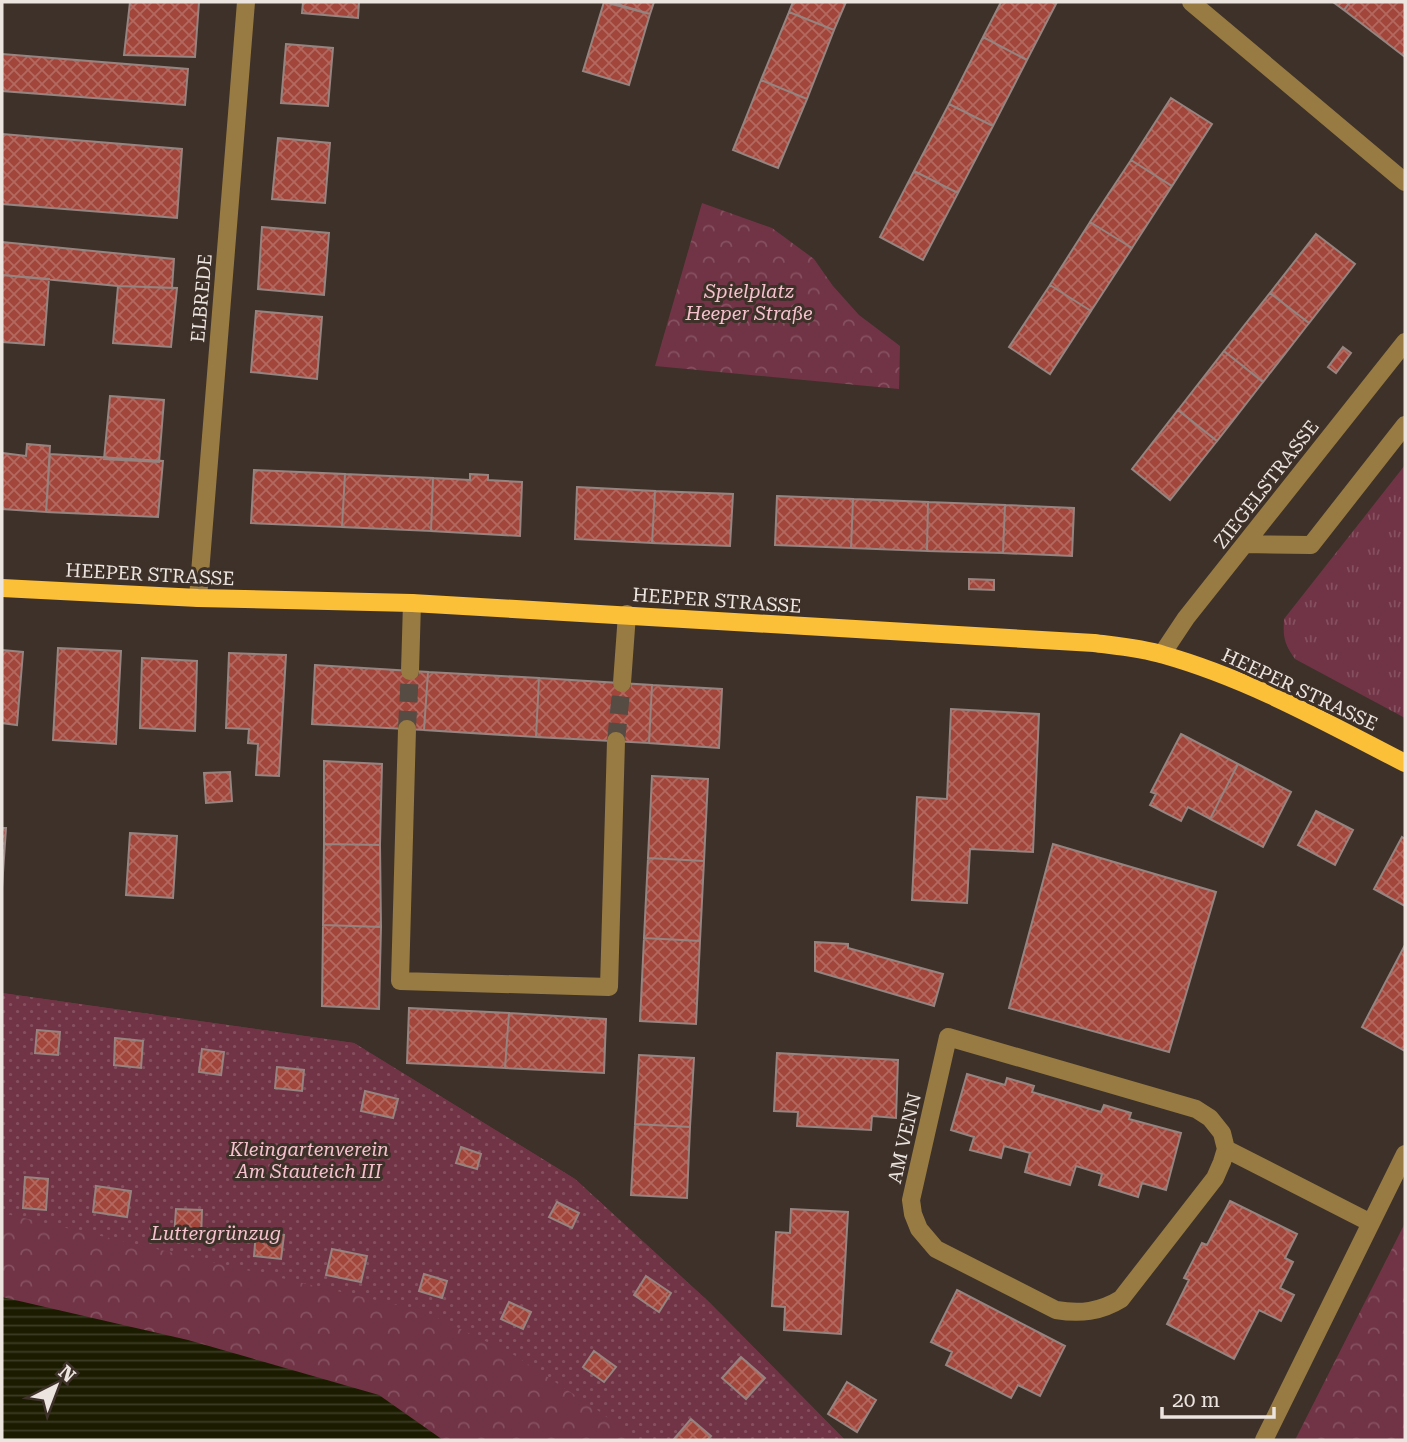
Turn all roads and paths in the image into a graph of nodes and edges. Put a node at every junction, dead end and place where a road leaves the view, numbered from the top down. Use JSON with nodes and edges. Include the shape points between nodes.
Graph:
{"nodes":[{"id":1,"x":246,"y":2,"type":"edge"},
{"id":2,"x":1191,"y":2,"type":"edge"},
{"id":3,"x":1405,"y":181,"type":"edge"},
{"id":4,"x":1405,"y":342,"type":"edge"},
{"id":5,"x":1405,"y":425,"type":"edge"},
{"id":6,"x":1245,"y":544,"type":"junction"},
{"id":7,"x":2,"y":588,"type":"edge"},
{"id":8,"x":198,"y":598,"type":"junction"},
{"id":9,"x":412,"y":603,"type":"junction"},
{"id":10,"x":627,"y":614,"type":"junction"},
{"id":11,"x":1162,"y":654,"type":"junction"},
{"id":12,"x":410,"y":671,"type":"tunnel mouth"},
{"id":13,"x":622,"y":683,"type":"tunnel mouth"},
{"id":14,"x":407,"y":729,"type":"tunnel mouth"},
{"id":15,"x":616,"y":741,"type":"tunnel mouth"},
{"id":16,"x":1405,"y":763,"type":"edge"},
{"id":17,"x":1226,"y":1149,"type":"junction"},
{"id":18,"x":1405,"y":1154,"type":"edge"},
{"id":19,"x":1371,"y":1223,"type":"junction"},
{"id":20,"x":1264,"y":1440,"type":"edge"}],
"edges":[{"from":1,"to":8,"type":"street","name":"ELBREDE"},
{"from":2,"to":3,"type":"street"},
{"from":4,"to":6,"type":"street","name":"ZIEGELSTRASSE"},
{"from":5,"to":6,"type":"street","via":[[1311,545]]},
{"from":6,"to":11,"type":"street","name":"ZIEGELSTRASSE"},
{"from":7,"to":8,"type":"main road","name":"HEEPER STRASSE"},
{"from":8,"to":9,"type":"main road","name":"HEEPER STRASSE"},
{"from":9,"to":10,"type":"main road","name":"HEEPER STRASSE"},
{"from":9,"to":12,"type":"street"},
{"from":10,"to":11,"type":"main road","name":"HEEPER STRASSE","via":[[1094,643]]},
{"from":10,"to":13,"type":"street"},
{"from":11,"to":16,"type":"main road","name":"HEEPER STRASSE","via":[[1271,695]]},
{"from":14,"to":15,"type":"street","via":[[400,981],[609,988]]},
{"from":17,"to":17,"type":"street","name":"AM VENN","via":[[1222,1133],[1196,1109],[948,1037],[911,1200],[913,1214],[936,1249],[1056,1310],[1094,1311],[1121,1299],[1215,1178]]},
{"from":17,"to":19,"type":"street"},
{"from":18,"to":19,"type":"street"},
{"from":19,"to":20,"type":"street"}]}
